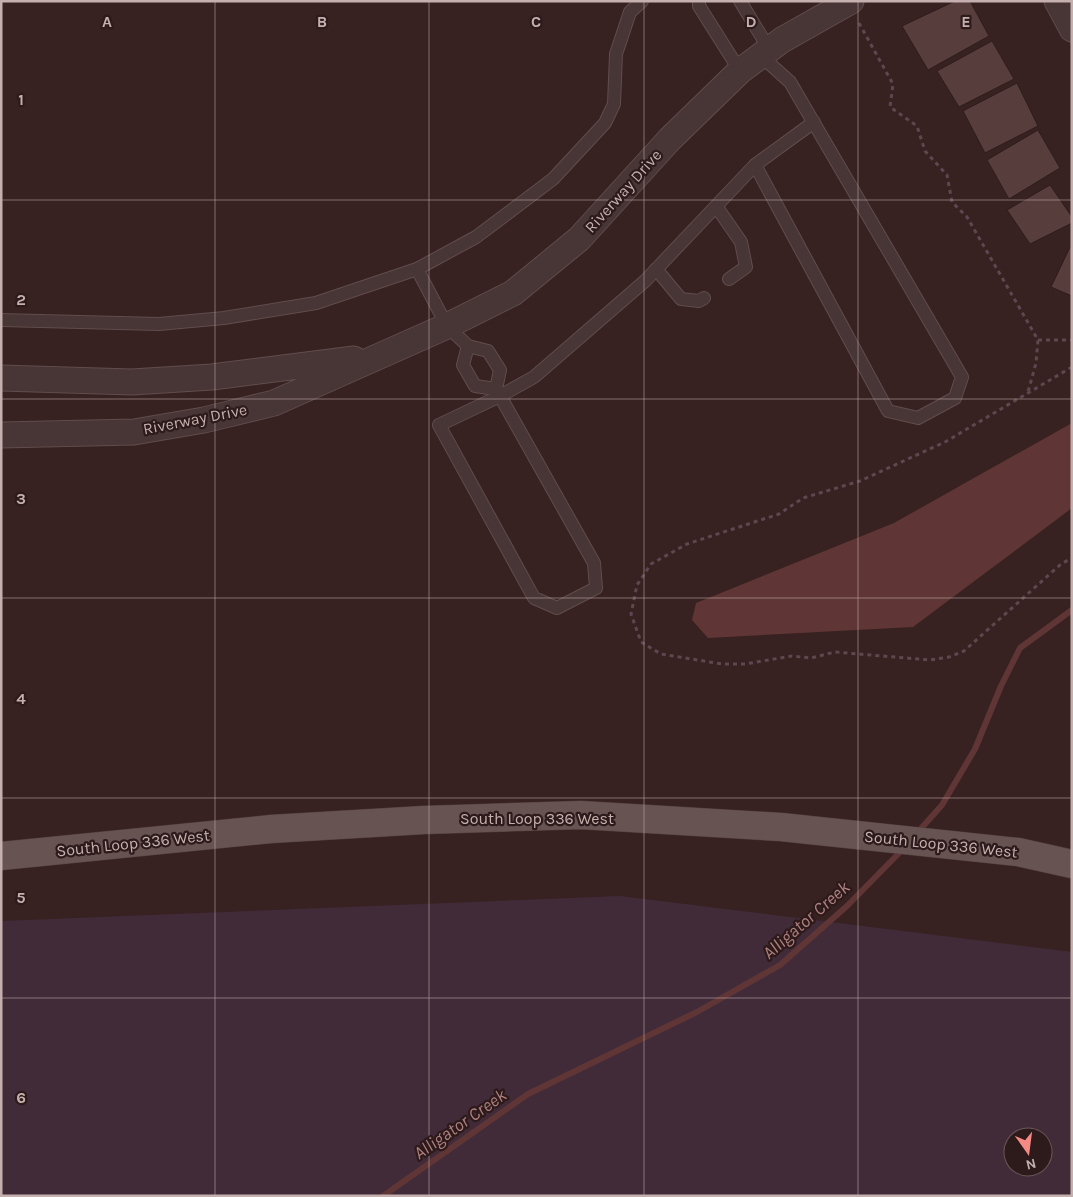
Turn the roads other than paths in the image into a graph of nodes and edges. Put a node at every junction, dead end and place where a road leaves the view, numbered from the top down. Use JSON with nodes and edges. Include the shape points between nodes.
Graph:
{"nodes":[{"id":1,"x":642,"y":1,"type":"edge"},
{"id":2,"x":699,"y":1,"type":"edge"},
{"id":3,"x":740,"y":1,"type":"edge"},
{"id":4,"x":1056,"y":1,"type":"edge"},
{"id":5,"x":849,"y":2,"type":"edge"},
{"id":6,"x":1072,"y":29,"type":"edge"},
{"id":7,"x":764,"y":52,"type":"junction"},
{"id":8,"x":740,"y":71,"type":"junction"},
{"id":9,"x":814,"y":122,"type":"junction"},
{"id":10,"x":755,"y":165,"type":"junction"},
{"id":11,"x":716,"y":206,"type":"junction"},
{"id":12,"x":418,"y":269,"type":"junction"},
{"id":13,"x":656,"y":269,"type":"junction"},
{"id":14,"x":729,"y":279,"type":"dead end"},
{"id":15,"x":704,"y":298,"type":"dead end"},
{"id":16,"x":1,"y":320,"type":"edge"},
{"id":17,"x":447,"y":326,"type":"junction"},
{"id":18,"x":468,"y":346,"type":"junction"},
{"id":19,"x":379,"y":356,"type":"junction"},
{"id":20,"x":1,"y":378,"type":"edge"},
{"id":21,"x":498,"y":393,"type":"junction"},
{"id":22,"x":1,"y":435,"type":"edge"},
{"id":23,"x":1,"y":856,"type":"edge"},
{"id":24,"x":1072,"y":864,"type":"edge"}],
"edges":[{"from":1,"to":12,"type":"lane","via":[[630,12],[616,54],[614,104],[605,123],[553,179],[476,237]]},
{"from":2,"to":8,"type":"lane","via":[[699,6]]},
{"from":3,"to":7,"type":"lane"},
{"from":4,"to":6,"type":"street"},
{"from":5,"to":7,"type":"street","name":"Riverway Drive"},
{"from":7,"to":8,"type":"street","name":"Riverway Drive"},
{"from":7,"to":9,"type":"lane","via":[[790,82]]},
{"from":8,"to":17,"type":"street","name":"Riverway Drive","via":[[670,139],[579,239],[513,293]]},
{"from":9,"to":10,"type":"lane"},
{"from":9,"to":10,"type":"lane","via":[[962,378],[955,398],[918,418],[888,411]]},
{"from":10,"to":11,"type":"lane"},
{"from":11,"to":13,"type":"lane"},
{"from":11,"to":14,"type":"lane","via":[[741,242],[746,267]]},
{"from":12,"to":16,"type":"lane","via":[[316,303],[224,318],[159,324]]},
{"from":12,"to":17,"type":"lane"},
{"from":13,"to":15,"type":"lane","via":[[681,299],[699,302]]},
{"from":13,"to":21,"type":"lane","via":[[534,377]]},
{"from":17,"to":18,"type":"lane"},
{"from":17,"to":19,"type":"street","name":"Riverway Drive"},
{"from":18,"to":21,"type":"lane","via":[[488,351],[500,370]]},
{"from":18,"to":21,"type":"lane","via":[[462,365],[475,386]]},
{"from":19,"to":20,"type":"street","name":"Riverway Drive","via":[[212,378],[132,382]]},
{"from":19,"to":22,"type":"street","name":"Riverway Drive","via":[[274,403],[204,420],[134,432]]},
{"from":21,"to":21,"type":"lane","via":[[439,425],[534,598],[557,608],[596,588],[594,563]]},
{"from":23,"to":24,"type":"main road","name":"South Loop 336 West","via":[[272,829],[424,820],[581,816],[781,827],[1018,852]]}]}
